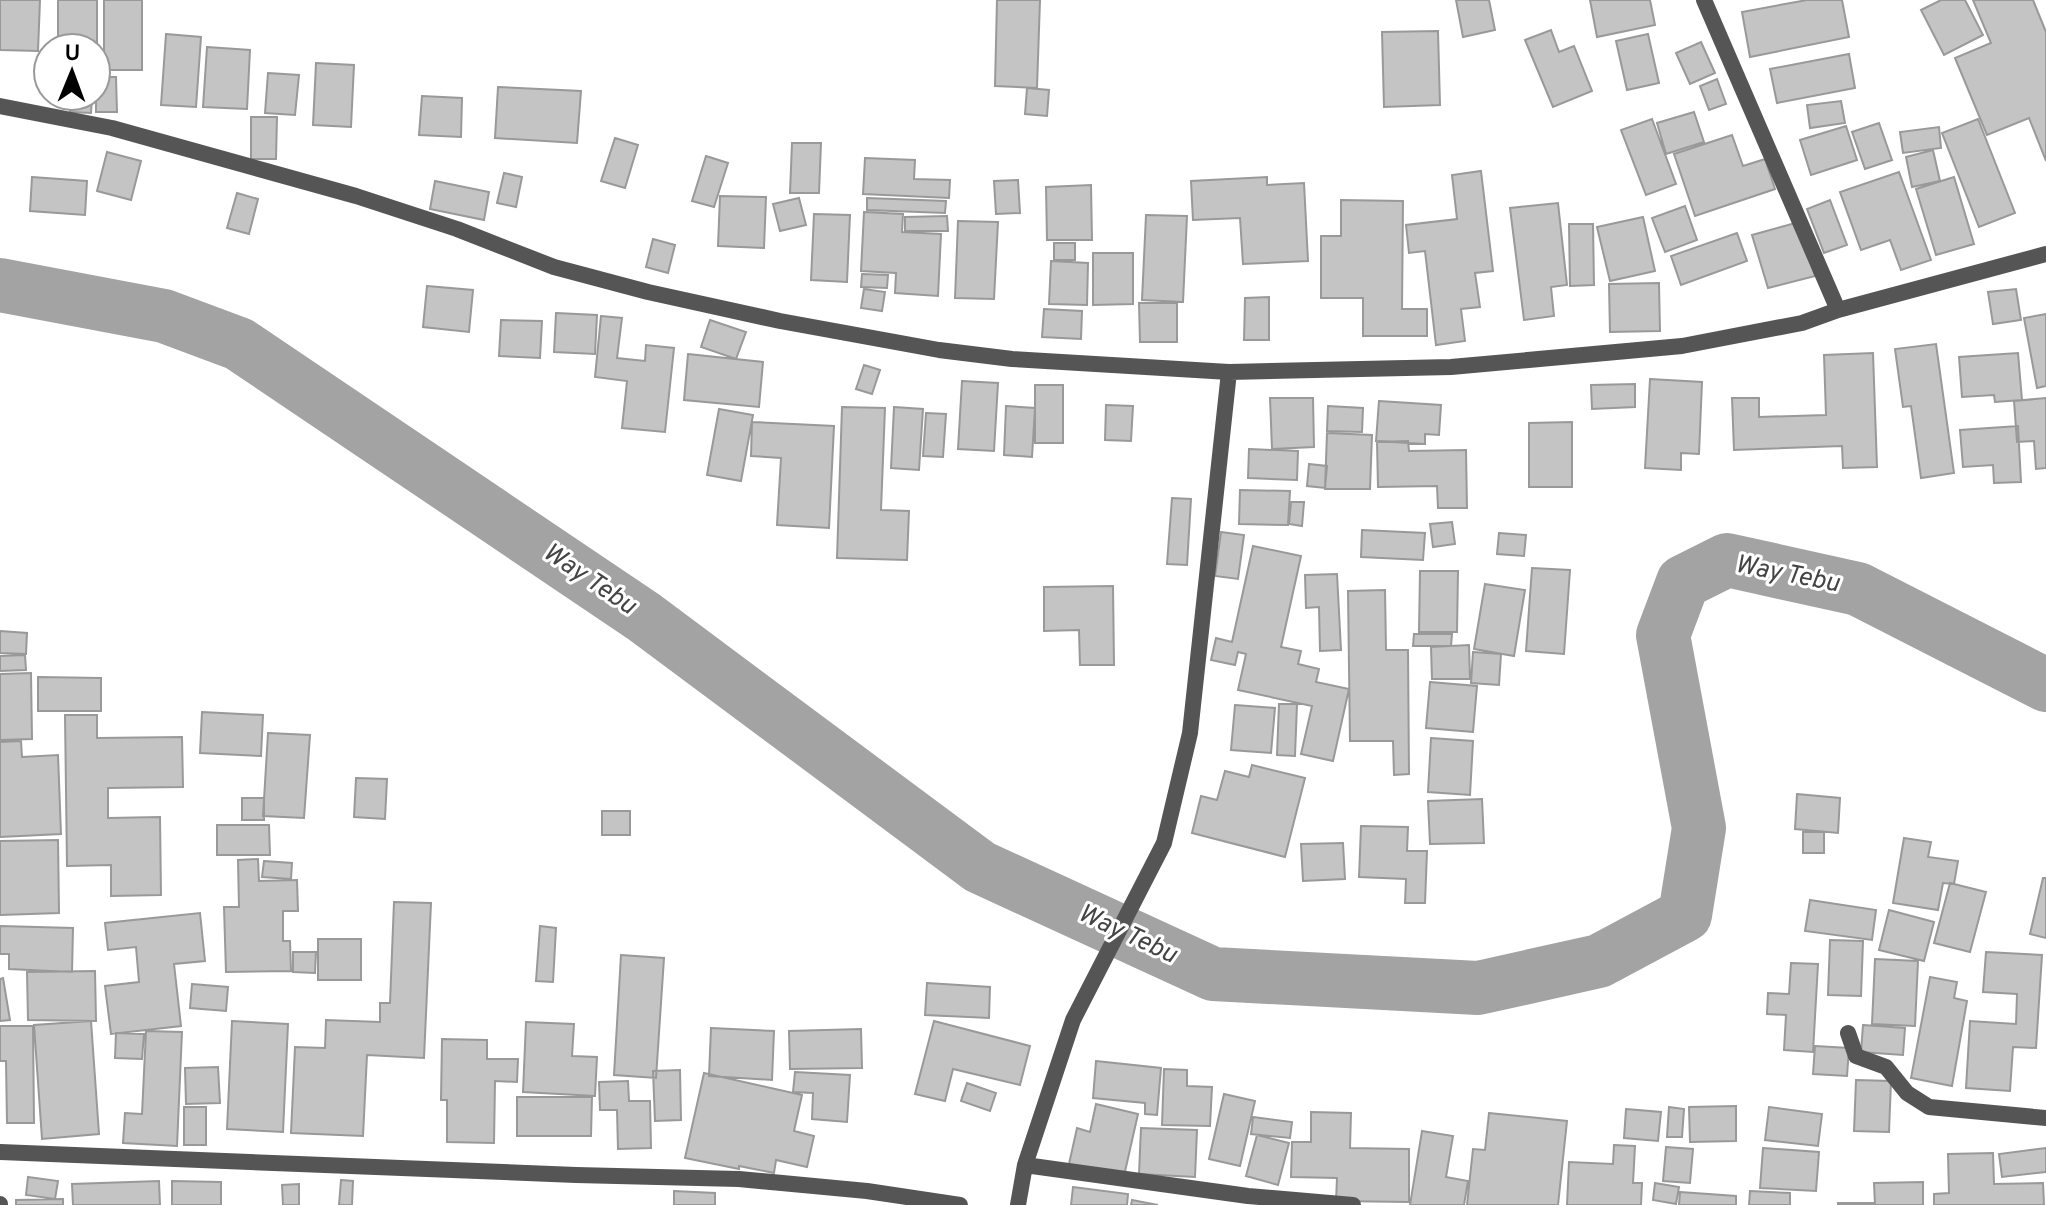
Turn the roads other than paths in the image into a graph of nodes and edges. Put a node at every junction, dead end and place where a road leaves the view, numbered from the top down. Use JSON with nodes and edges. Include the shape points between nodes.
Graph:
{"nodes":[{"id":1,"x":1704,"y":0,"type":"edge"},
{"id":2,"x":0,"y":106,"type":"edge"},
{"id":3,"x":2046,"y":254,"type":"edge"},
{"id":4,"x":1838,"y":310,"type":"junction"},
{"id":5,"x":1229,"y":372,"type":"junction"},
{"id":6,"x":1848,"y":1033,"type":"dead end"},
{"id":7,"x":2046,"y":1118,"type":"edge"},
{"id":8,"x":0,"y":1152,"type":"edge"},
{"id":9,"x":1025,"y":1165,"type":"junction"},
{"id":10,"x":960,"y":1205,"type":"edge"},
{"id":11,"x":1018,"y":1205,"type":"edge"},
{"id":12,"x":1353,"y":1205,"type":"edge"}],
"edges":[{"from":1,"to":4,"type":"street"},
{"from":2,"to":5,"type":"street","via":[[112,128],[356,196],[554,267],[780,321],[1012,359]]},
{"from":3,"to":4,"type":"street"},
{"from":4,"to":5,"type":"street","via":[[1802,323],[1682,346],[1451,367]]},
{"from":5,"to":9,"type":"street","via":[[1190,733],[1164,843],[1073,1020]]},
{"from":6,"to":7,"type":"street","via":[[1856,1056],[1886,1067],[1907,1093],[1929,1107]]},
{"from":8,"to":10,"type":"street","via":[[739,1179]]},
{"from":9,"to":11,"type":"street"},
{"from":9,"to":12,"type":"street"}]}
